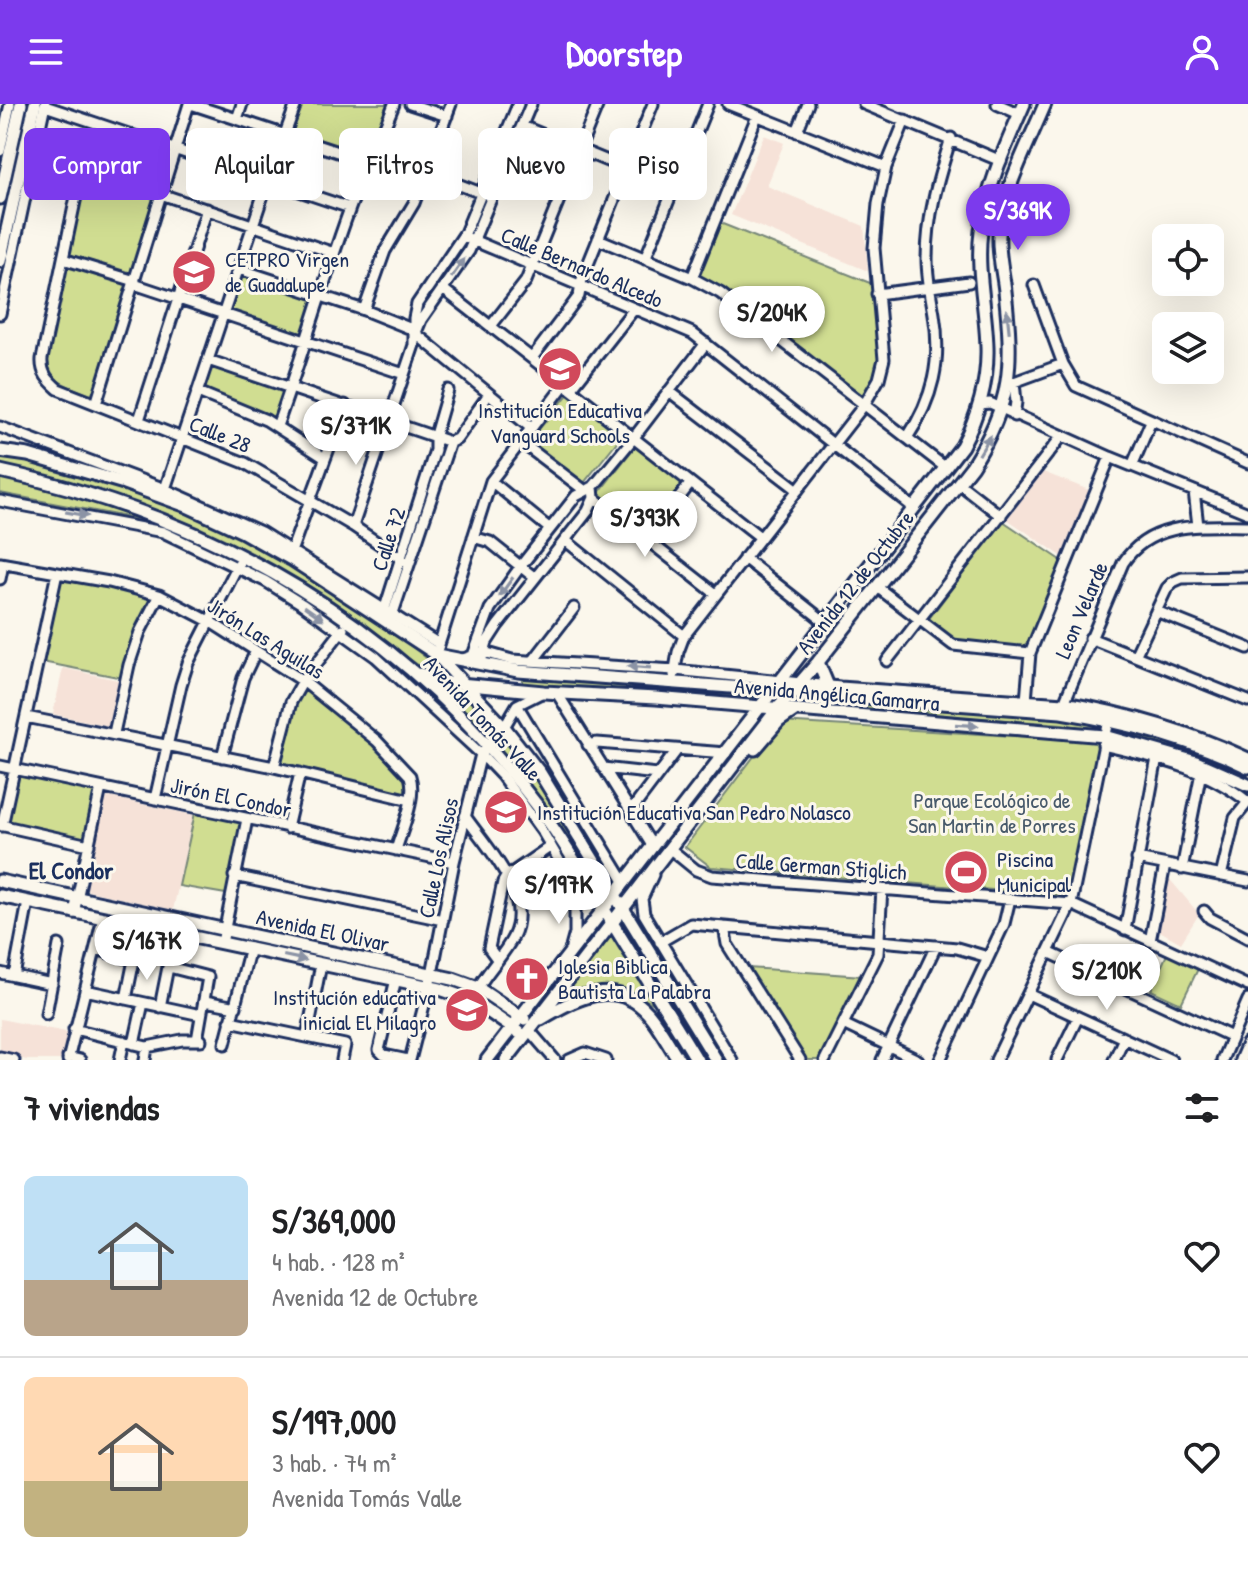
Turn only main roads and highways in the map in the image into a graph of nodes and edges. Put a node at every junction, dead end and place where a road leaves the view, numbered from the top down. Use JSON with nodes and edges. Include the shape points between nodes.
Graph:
{"nodes":[{"id":1,"x":21,"y":104,"type":"edge"},
{"id":2,"x":1045,"y":104,"type":"edge"},
{"id":3,"x":41,"y":105,"type":"edge"},
{"id":4,"x":1022,"y":109,"type":"edge"},
{"id":5,"x":0,"y":198,"type":"edge"},
{"id":6,"x":0,"y":261,"type":"edge"},
{"id":7,"x":0,"y":451,"type":"edge"},
{"id":8,"x":0,"y":471,"type":"edge"},
{"id":9,"x":438,"y":649,"type":"junction"},
{"id":10,"x":818,"y":662,"type":"junction"},
{"id":11,"x":416,"y":673,"type":"junction"},
{"id":12,"x":464,"y":684,"type":"junction"},
{"id":13,"x":828,"y":686,"type":"road end"},
{"id":14,"x":772,"y":692,"type":"junction"},
{"id":15,"x":791,"y":693,"type":"junction"},
{"id":16,"x":761,"y":707,"type":"junction"},
{"id":17,"x":1062,"y":707,"type":"junction"},
{"id":18,"x":778,"y":708,"type":"junction"},
{"id":19,"x":795,"y":710,"type":"junction"},
{"id":20,"x":1248,"y":759,"type":"edge"},
{"id":21,"x":1248,"y":767,"type":"edge"},
{"id":22,"x":1248,"y":785,"type":"edge"},
{"id":23,"x":689,"y":823,"type":"junction"},
{"id":24,"x":0,"y":881,"type":"edge"},
{"id":25,"x":0,"y":896,"type":"edge"},
{"id":26,"x":615,"y":897,"type":"junction"},
{"id":27,"x":622,"y":909,"type":"junction"},
{"id":28,"x":604,"y":910,"type":"junction"},
{"id":29,"x":612,"y":923,"type":"junction"},
{"id":30,"x":570,"y":954,"type":"junction"},
{"id":31,"x":580,"y":963,"type":"junction"},
{"id":32,"x":521,"y":1016,"type":"junction"},
{"id":33,"x":512,"y":1028,"type":"junction"},
{"id":34,"x":528,"y":1030,"type":"junction"},
{"id":35,"x":700,"y":1033,"type":"junction"},
{"id":36,"x":686,"y":1041,"type":"junction"},
{"id":37,"x":1248,"y":1044,"type":"edge"},
{"id":38,"x":676,"y":1055,"type":"edge"},
{"id":39,"x":487,"y":1060,"type":"edge"},
{"id":40,"x":506,"y":1060,"type":"edge"},
{"id":41,"x":697,"y":1060,"type":"edge"},
{"id":42,"x":716,"y":1060,"type":"edge"},
{"id":43,"x":1241,"y":1060,"type":"edge"}],
"edges":[{"from":1,"to":5,"type":"main road"},
{"from":10,"to":2,"type":"main road","name":"Avenida 12 de Octubre","one_way":true,"via":[[972,466],[996,427],[1011,347],[999,238],[1003,208]]},
{"from":3,"to":6,"type":"main road"},
{"from":4,"to":14,"type":"main road","name":"Avenida 12 de Octubre","via":[[981,230],[987,346],[972,427]]},
{"from":7,"to":9,"type":"main road","name":"Avenida Tomás Valle","via":[[112,479],[215,519]]},
{"from":8,"to":11,"type":"main road","name":"Avenida Tomás Valle","via":[[117,501],[243,555]]},
{"from":9,"to":12,"type":"main road","name":"Avenida Tomás Valle"},
{"from":9,"to":14,"type":"main road","name":"Avenida Angélica Gamarra","via":[[512,664],[674,676]]},
{"from":10,"to":13,"type":"main road"},
{"from":10,"to":15,"type":"main road","name":"Avenida 12 de Octubre"},
{"from":11,"to":12,"type":"main road","name":"Avenida Angélica Gamarra"},
{"from":11,"to":28,"type":"main road","name":"Avenida Tomás Valle","via":[[537,805]]},
{"from":12,"to":16,"type":"main road","name":"Avenida Angélica Gamarra"},
{"from":12,"to":26,"type":"main road","name":"Avenida Tomás Valle","via":[[556,797]]},
{"from":14,"to":15,"type":"main road","name":"Avenida Angélica Gamarra"},
{"from":14,"to":16,"type":"main road","name":"Avenida 12 de Octubre"},
{"from":15,"to":17,"type":"main road","name":"Avenida Angélica Gamarra"},
{"from":15,"to":18,"type":"main road","name":"Avenida 12 de Octubre"},
{"from":16,"to":18,"type":"main road","name":"Avenida Angélica Gamarra"},
{"from":16,"to":26,"type":"main road","name":"Avenida 12 de Octubre"},
{"from":17,"to":20,"type":"main road","name":"Avenida Angélica Gamarra","via":[[1163,725]]},
{"from":17,"to":21,"type":"main road","name":"Avenida Angélica Gamarra","via":[[1199,746]]},
{"from":18,"to":19,"type":"main road","name":"Avenida Angélica Gamarra"},
{"from":18,"to":23,"type":"main road","name":"Avenida 12 de Octubre"},
{"from":19,"to":22,"type":"main road","name":"Avenida Angélica Gamarra","one_way":true,"via":[[1104,740]]},
{"from":19,"to":23,"type":"main road","via":[[779,721],[705,814]]},
{"from":23,"to":27,"type":"main road","name":"Avenida 12 de Octubre"},
{"from":24,"to":32,"type":"main road","name":"Avenida El Olivar","via":[[432,974],[478,988]]},
{"from":25,"to":33,"type":"main road","name":"Avenida El Olivar","one_way":true,"via":[[429,987],[472,1000]]},
{"from":26,"to":27,"type":"main road","name":"Avenida Tomás Valle"},
{"from":26,"to":28,"type":"main road","name":"Avenida 12 de Octubre"},
{"from":27,"to":29,"type":"main road","name":"Avenida 12 de Octubre"},
{"from":27,"to":35,"type":"main road","name":"Avenida Tomás Valle"},
{"from":28,"to":29,"type":"main road","name":"Avenida Tomás Valle"},
{"from":28,"to":30,"type":"main road","name":"Avenida 12 de Octubre"},
{"from":29,"to":31,"type":"main road","name":"Avenida 12 de Octubre"},
{"from":29,"to":36,"type":"main road","name":"Avenida Tomás Valle"},
{"from":30,"to":31,"type":"main road"},
{"from":30,"to":32,"type":"main road","name":"Avenida 12 de Octubre"},
{"from":31,"to":34,"type":"main road","name":"Avenida 12 de Octubre"},
{"from":32,"to":33,"type":"main road","name":"Avenida 12 de Octubre"},
{"from":32,"to":34,"type":"main road","name":"Avenida El Olivar"},
{"from":33,"to":34,"type":"main road","name":"Avenida El Olivar"},
{"from":33,"to":39,"type":"main road","name":"Avenida 12 de Octubre"},
{"from":34,"to":38,"type":"main road","via":[[581,996],[617,995],[643,1008]]},
{"from":34,"to":40,"type":"main road","name":"Avenida 12 de Octubre"},
{"from":35,"to":36,"type":"main road"},
{"from":35,"to":42,"type":"main road","name":"Avenida Tomás Valle"},
{"from":36,"to":38,"type":"main road"},
{"from":36,"to":41,"type":"main road","name":"Avenida Tomás Valle"},
{"from":37,"to":43,"type":"main road"}]}
